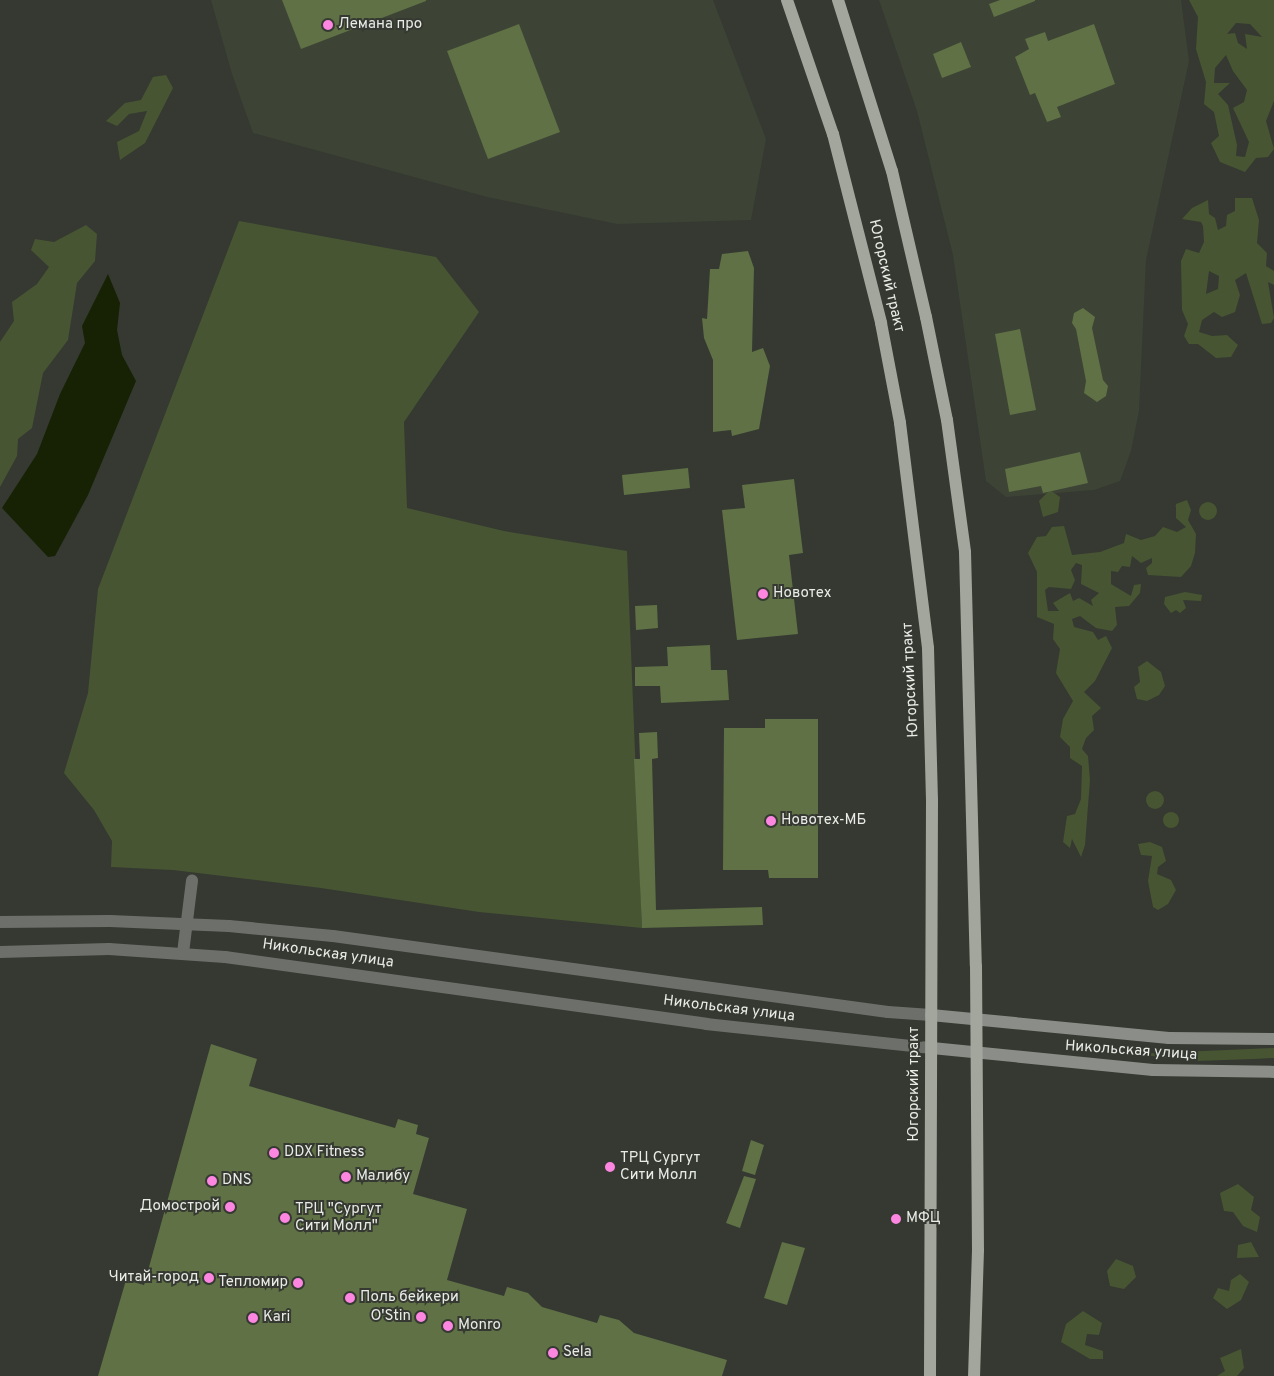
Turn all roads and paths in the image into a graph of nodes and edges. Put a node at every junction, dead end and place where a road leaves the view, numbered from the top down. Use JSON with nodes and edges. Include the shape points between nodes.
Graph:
{"nodes":[{"id":1,"x":787,"y":0,"type":"edge"},
{"id":2,"x":838,"y":0,"type":"edge"},
{"id":3,"x":192,"y":882,"type":"dead end"},
{"id":4,"x":0,"y":922,"type":"edge"},
{"id":5,"x":188,"y":922,"type":"junction"},
{"id":6,"x":0,"y":952,"type":"edge"},
{"id":7,"x":183,"y":953,"type":"junction"},
{"id":8,"x":932,"y":1015,"type":"junction"},
{"id":9,"x":976,"y":1018,"type":"junction"},
{"id":10,"x":1274,"y":1039,"type":"edge"},
{"id":11,"x":932,"y":1048,"type":"junction"},
{"id":12,"x":976,"y":1053,"type":"junction"},
{"id":13,"x":1274,"y":1072,"type":"edge"},
{"id":14,"x":930,"y":1376,"type":"edge"},
{"id":15,"x":974,"y":1376,"type":"edge"}],
"edges":[{"from":1,"to":8,"type":"main road","name":"Югорский тракт","via":[[833,134],[858,225],[900,423],[931,690]]},
{"from":2,"to":9,"type":"main road","name":"Югорский тракт","via":[[892,171],[947,420],[965,552],[973,784]]},
{"from":3,"to":5,"type":"street"},
{"from":4,"to":5,"type":"street","name":"Никольская улица"},
{"from":5,"to":7,"type":"street"},
{"from":5,"to":8,"type":"street","name":"Никольская улица","via":[[333,936],[888,1012]]},
{"from":6,"to":7,"type":"street","name":"Никольская улица","via":[[110,949]]},
{"from":7,"to":11,"type":"street","name":"Никольская улица","via":[[327,969],[706,1024]]},
{"from":8,"to":9,"type":"street","name":"Никольская улица"},
{"from":8,"to":11,"type":"main road","name":"Югорский тракт"},
{"from":9,"to":10,"type":"street","name":"Никольская улица","via":[[1169,1038]]},
{"from":9,"to":12,"type":"main road","name":"Югорский тракт"},
{"from":11,"to":12,"type":"street","name":"Никольская улица"},
{"from":11,"to":14,"type":"main road","name":"Югорский тракт"},
{"from":12,"to":13,"type":"street","name":"Никольская улица","via":[[1153,1070]]},
{"from":12,"to":15,"type":"main road","name":"Югорский тракт","via":[[978,1250]]}]}
